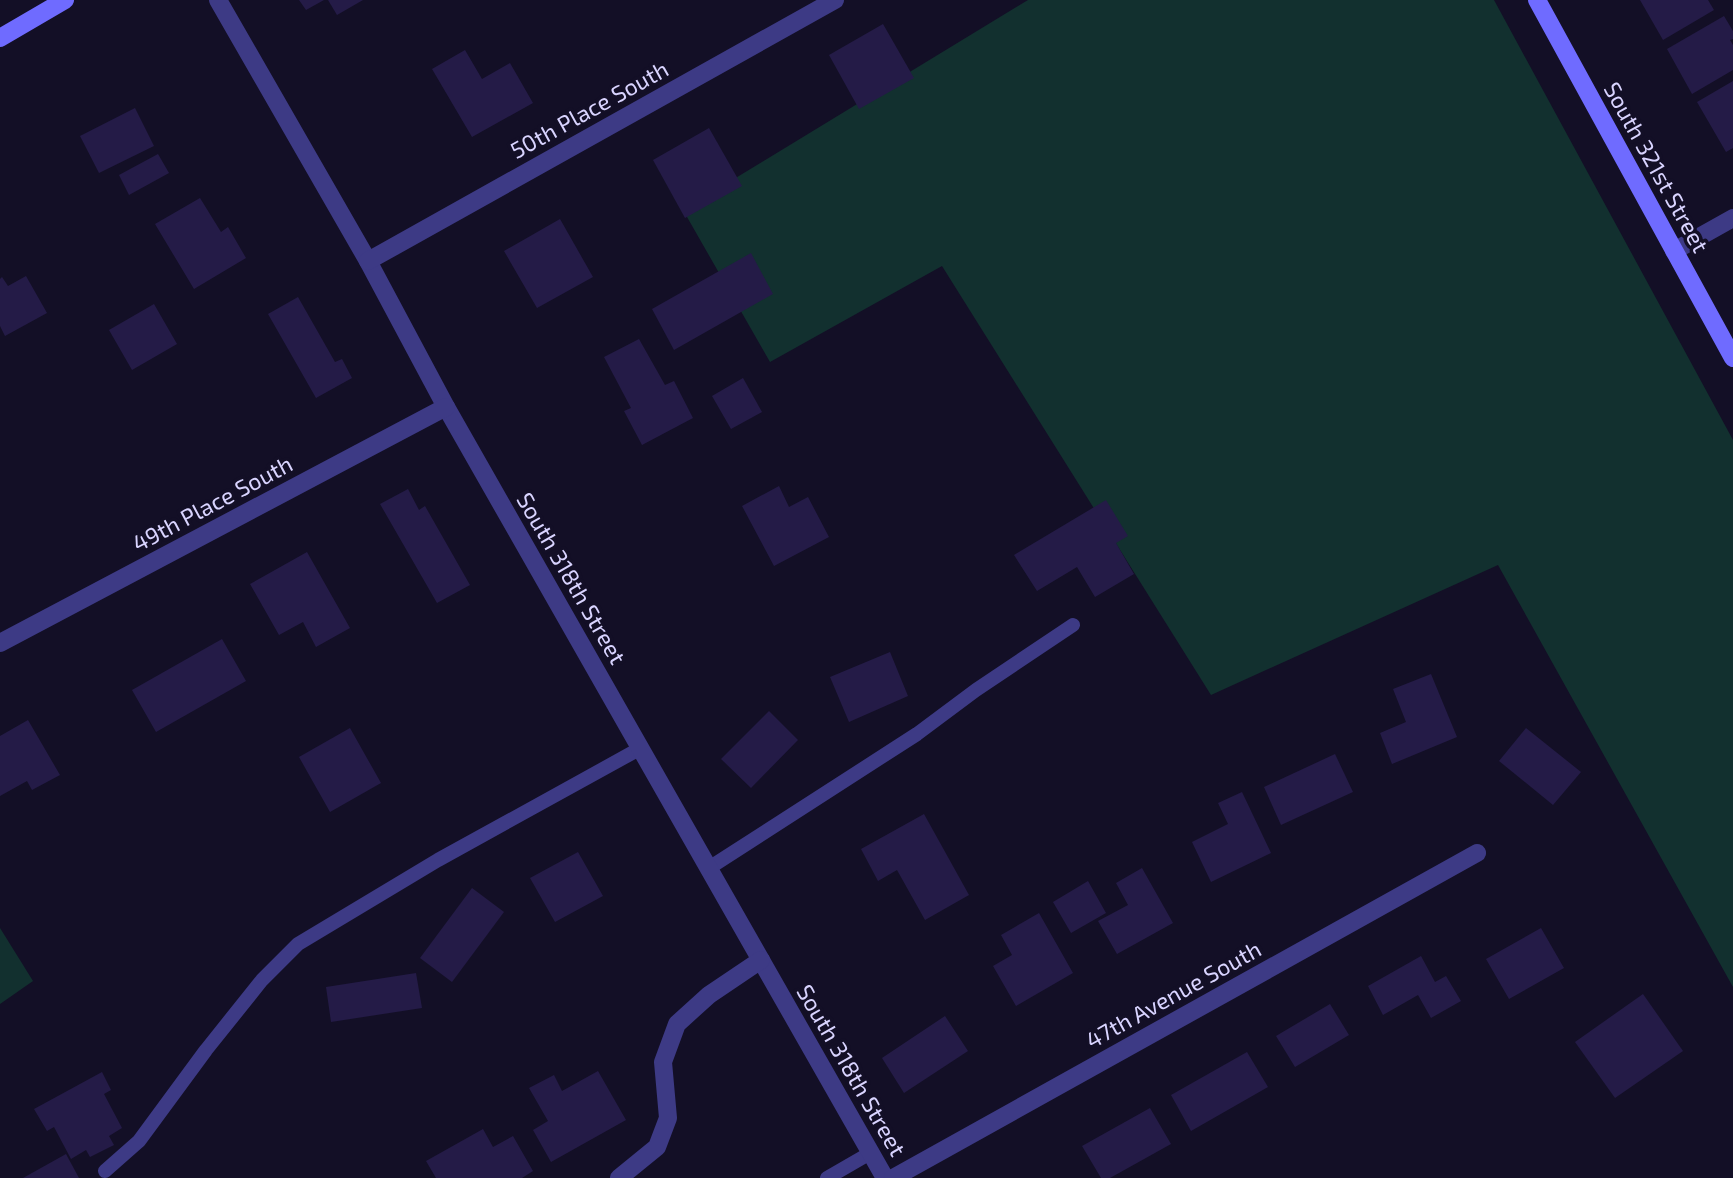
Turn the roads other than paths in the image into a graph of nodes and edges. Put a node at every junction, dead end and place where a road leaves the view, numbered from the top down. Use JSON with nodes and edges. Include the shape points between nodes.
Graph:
{"nodes":[{"id":1,"x":65,"y":0,"type":"edge"},
{"id":2,"x":218,"y":0,"type":"edge"},
{"id":3,"x":835,"y":0,"type":"edge"},
{"id":4,"x":1537,"y":0,"type":"edge"},
{"id":5,"x":0,"y":38,"type":"edge"},
{"id":6,"x":1733,"y":218,"type":"edge"},
{"id":7,"x":1674,"y":251,"type":"junction"},
{"id":8,"x":368,"y":261,"type":"junction"},
{"id":9,"x":1733,"y":358,"type":"edge"},
{"id":10,"x":446,"y":407,"type":"junction"},
{"id":11,"x":1073,"y":625,"type":"dead end"},
{"id":12,"x":0,"y":643,"type":"edge"},
{"id":13,"x":640,"y":748,"type":"junction"},
{"id":14,"x":1477,"y":853,"type":"dead end"},
{"id":15,"x":709,"y":868,"type":"junction"},
{"id":16,"x":761,"y":960,"type":"junction"},
{"id":17,"x":872,"y":1152,"type":"junction"},
{"id":18,"x":104,"y":1171,"type":"dead end"},
{"id":19,"x":619,"y":1178,"type":"edge"},
{"id":20,"x":827,"y":1178,"type":"edge"},
{"id":21,"x":885,"y":1178,"type":"edge"},
{"id":22,"x":893,"y":1178,"type":"edge"}],
"edges":[{"from":1,"to":5,"type":"main road"},
{"from":2,"to":8,"type":"street","name":"South 318th Street"},
{"from":3,"to":8,"type":"street","name":"50th Place South"},
{"from":4,"to":7,"type":"main road","name":"South 321st Street"},
{"from":6,"to":7,"type":"street"},
{"from":7,"to":9,"type":"main road","name":"South 321st Street"},
{"from":8,"to":10,"type":"street","name":"South 318th Street"},
{"from":10,"to":12,"type":"street","name":"49th Place South"},
{"from":10,"to":13,"type":"street","name":"South 318th Street"},
{"from":11,"to":15,"type":"lane","via":[[917,734]]},
{"from":13,"to":15,"type":"street","name":"South 318th Street"},
{"from":13,"to":18,"type":"lane","via":[[298,944],[262,980],[139,1141]]},
{"from":14,"to":22,"type":"street","name":"47th Avenue South"},
{"from":15,"to":16,"type":"street","name":"South 318th Street"},
{"from":16,"to":17,"type":"street","name":"South 318th Street"},
{"from":16,"to":19,"type":"street","via":[[709,995],[677,1024],[663,1062],[668,1118],[657,1147]]},
{"from":17,"to":20,"type":"lane"},
{"from":17,"to":21,"type":"street","name":"South 318th Street"}]}
